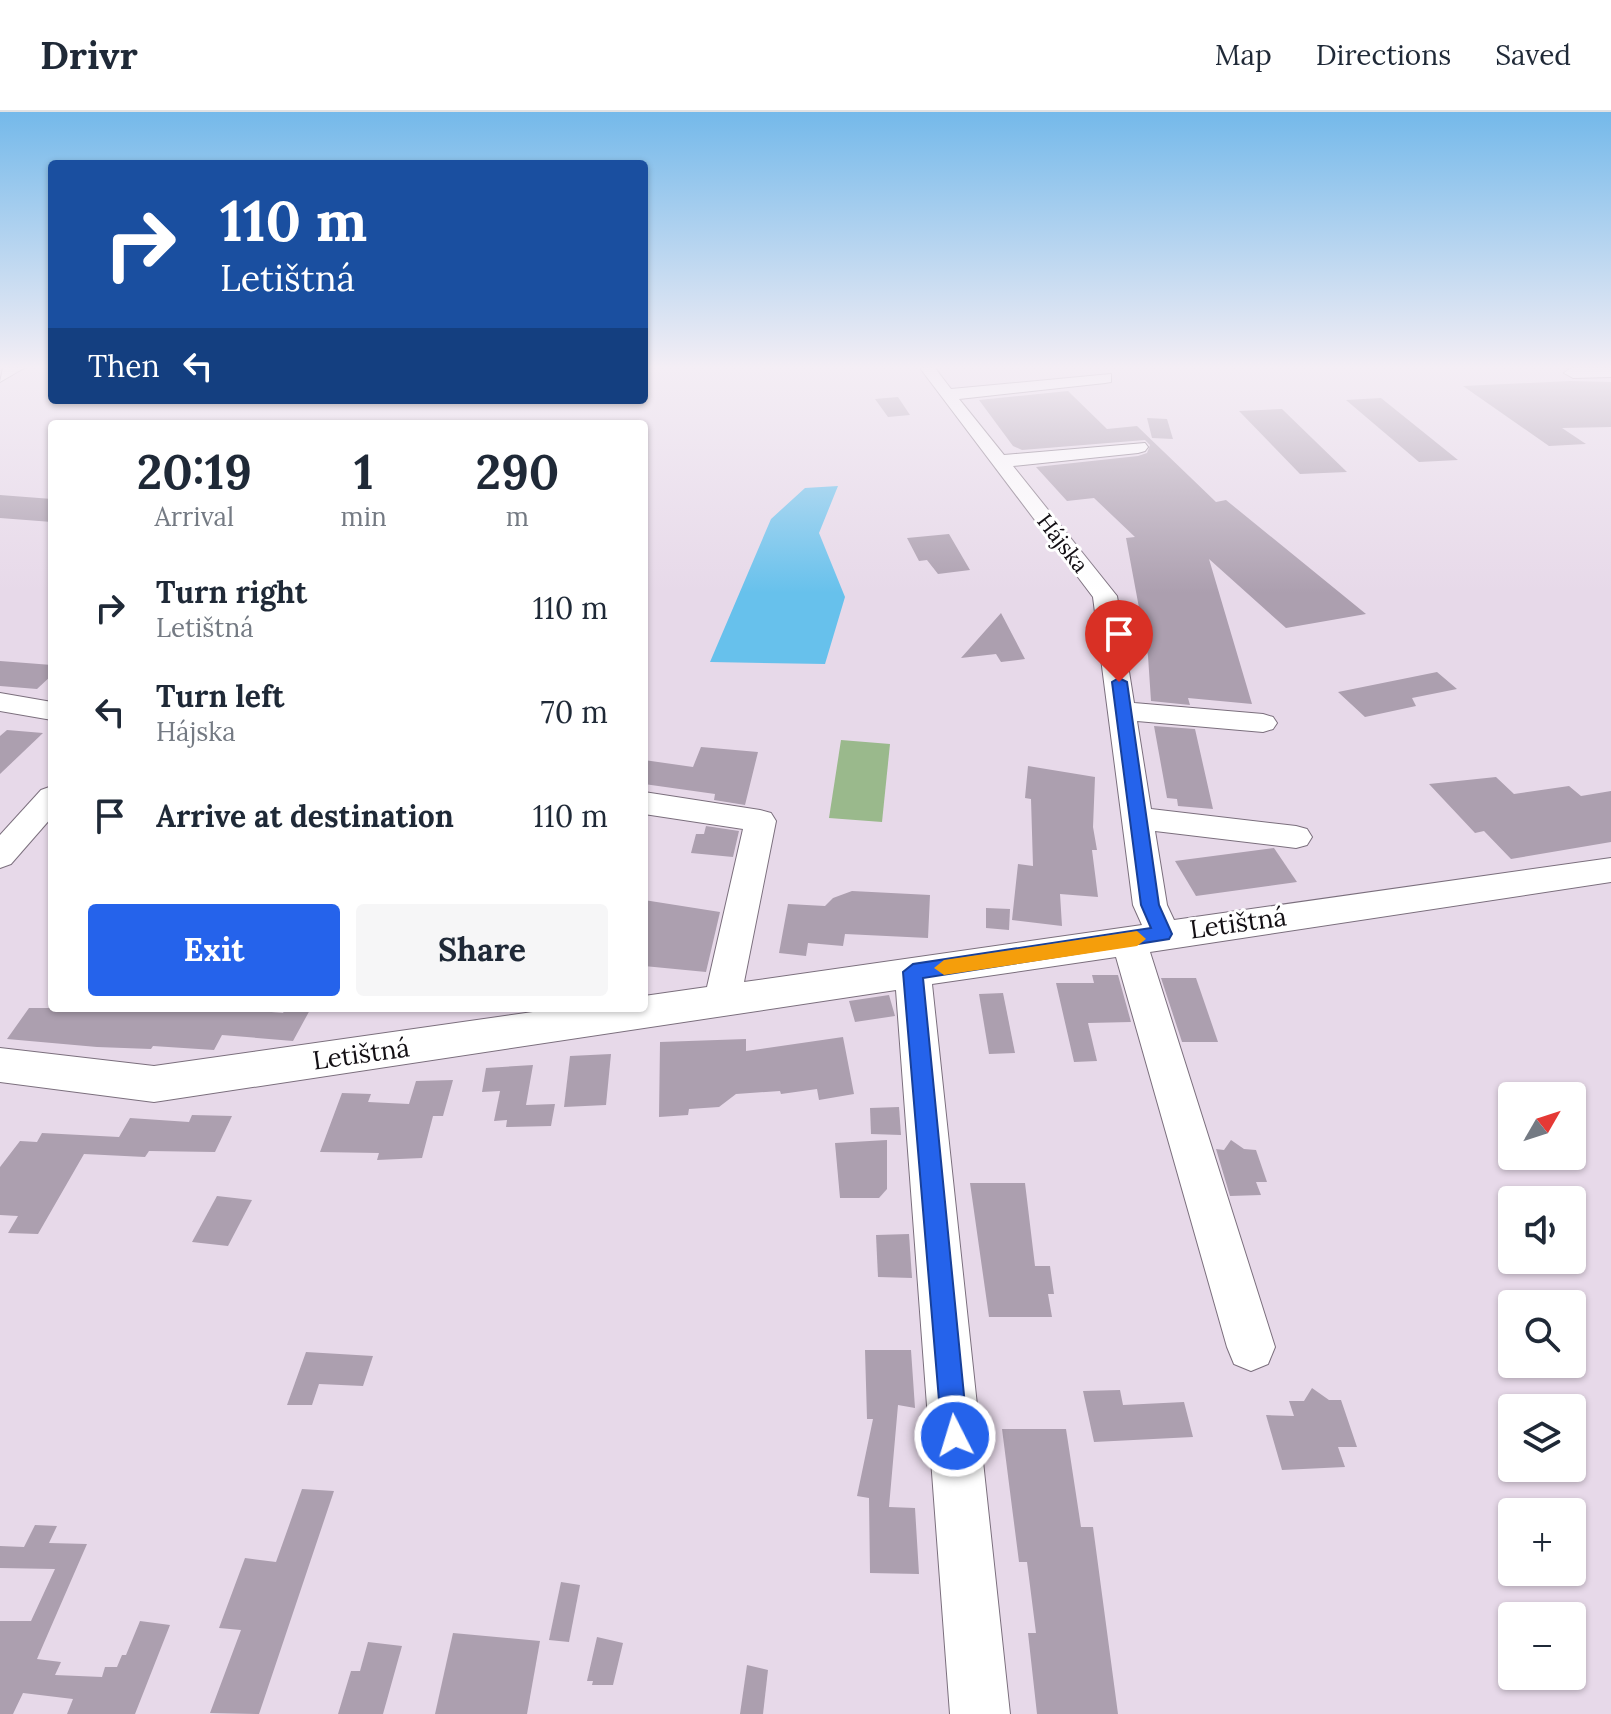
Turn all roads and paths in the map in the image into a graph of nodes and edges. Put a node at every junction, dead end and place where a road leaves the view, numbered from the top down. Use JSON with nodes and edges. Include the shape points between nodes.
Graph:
{"nodes":[{"id":1,"x":985,"y":443,"type":"edge"},
{"id":2,"x":1138,"y":447,"type":"dead end"},
{"id":3,"x":1000,"y":461,"type":"junction"},
{"id":4,"x":0,"y":702,"type":"edge"},
{"id":5,"x":48,"y":710,"type":"edge"},
{"id":6,"x":1124,"y":711,"type":"junction"},
{"id":7,"x":1263,"y":723,"type":"dead end"},
{"id":8,"x":48,"y":802,"type":"edge"},
{"id":9,"x":648,"y":804,"type":"edge"},
{"id":10,"x":1138,"y":818,"type":"junction"},
{"id":11,"x":1296,"y":837,"type":"dead end"},
{"id":12,"x":0,"y":856,"type":"edge"},
{"id":13,"x":1611,"y":870,"type":"edge"},
{"id":14,"x":1146,"y":937,"type":"junction"},
{"id":15,"x":913,"y":972,"type":"junction"},
{"id":16,"x":722,"y":1001,"type":"junction"},
{"id":17,"x":647,"y":1012,"type":"edge"},
{"id":18,"x":648,"y":1012,"type":"edge"},
{"id":19,"x":0,"y":1065,"type":"edge"},
{"id":20,"x":1251,"y":1347,"type":"dead end"},
{"id":21,"x":980,"y":1714,"type":"edge"}],
"edges":[{"from":1,"to":3,"type":"street","name":"Hájska"},
{"from":2,"to":3,"type":"street"},
{"from":3,"to":6,"type":"street","name":"Hájska","via":[[1105,596]]},
{"from":4,"to":5,"type":"street"},
{"from":6,"to":7,"type":"street"},
{"from":6,"to":10,"type":"street","name":"Hájska"},
{"from":8,"to":12,"type":"street"},
{"from":9,"to":16,"type":"street","via":[[760,821]]},
{"from":10,"to":11,"type":"street"},
{"from":10,"to":14,"type":"street","name":"Hájska","via":[[1150,905]]},
{"from":13,"to":14,"type":"street","name":"Letištná"},
{"from":14,"to":15,"type":"street","name":"Letištná"},
{"from":14,"to":20,"type":"street","name":"Hájska"},
{"from":15,"to":16,"type":"street","name":"Letištná"},
{"from":15,"to":21,"type":"street"},
{"from":16,"to":18,"type":"street","name":"Letištná"},
{"from":17,"to":19,"type":"street","name":"Letištná","via":[[154,1084]]}]}
